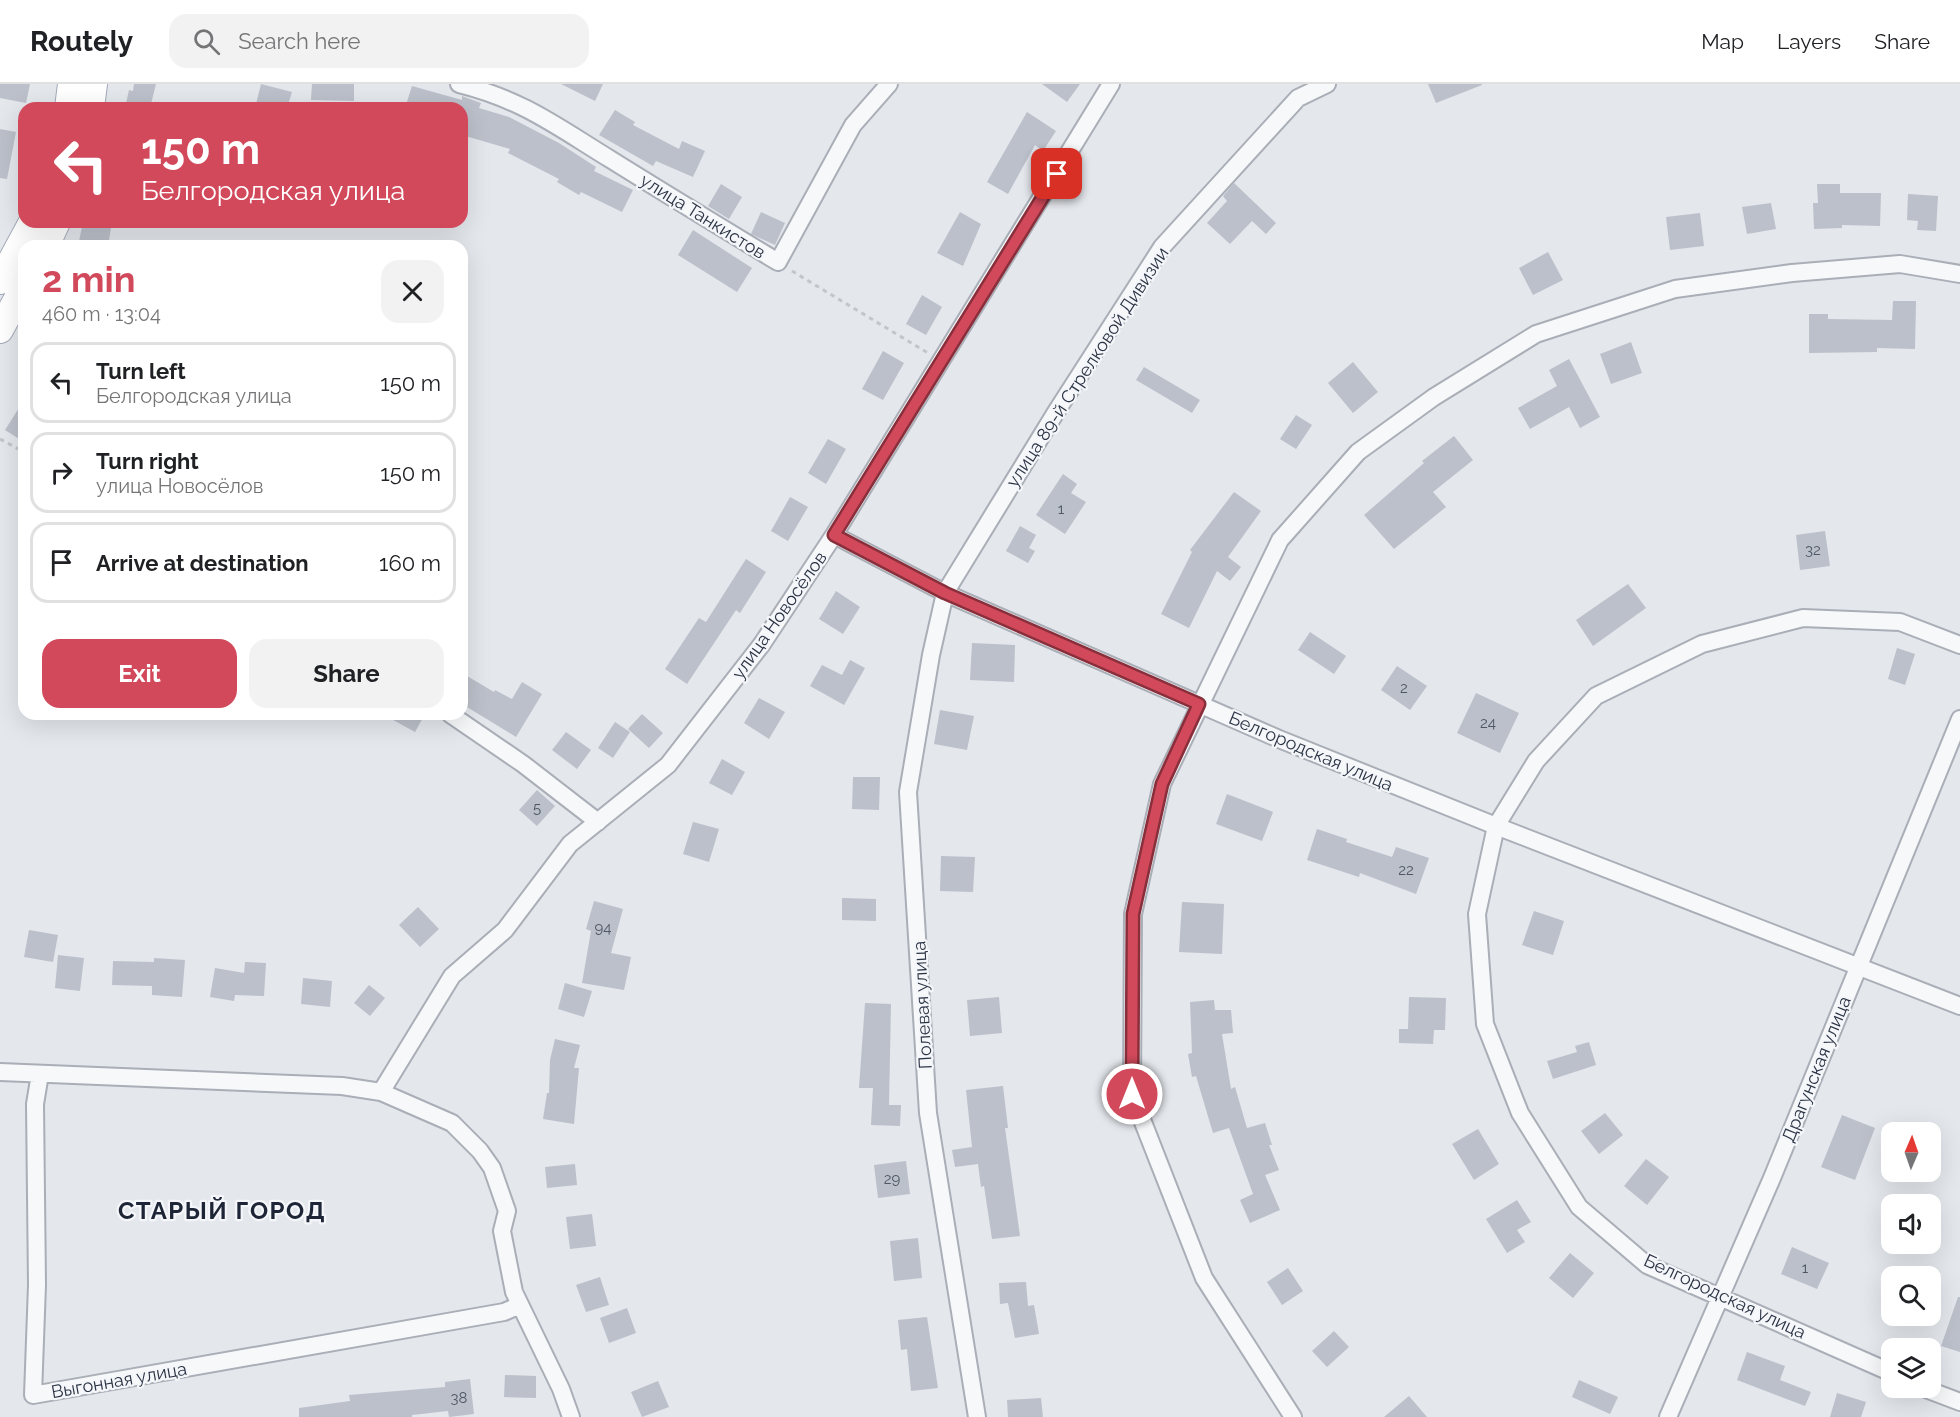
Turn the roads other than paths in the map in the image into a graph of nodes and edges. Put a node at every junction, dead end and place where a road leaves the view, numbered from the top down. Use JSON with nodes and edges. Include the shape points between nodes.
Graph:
{"nodes":[{"id":1,"x":71,"y":84,"type":"edge"},
{"id":2,"x":94,"y":84,"type":"edge"},
{"id":3,"x":459,"y":84,"type":"edge"},
{"id":4,"x":889,"y":84,"type":"edge"},
{"id":5,"x":1111,"y":84,"type":"edge"},
{"id":6,"x":1327,"y":84,"type":"edge"},
{"id":7,"x":69,"y":102,"type":"edge"},
{"id":8,"x":92,"y":102,"type":"edge"},
{"id":9,"x":18,"y":248,"type":"edge"},
{"id":10,"x":1960,"y":274,"type":"edge"},
{"id":11,"x":0,"y":281,"type":"edge"},
{"id":12,"x":18,"y":297,"type":"edge"},
{"id":13,"x":0,"y":330,"type":"edge"},
{"id":14,"x":834,"y":535,"type":"junction"},
{"id":15,"x":945,"y":593,"type":"junction"},
{"id":16,"x":1960,"y":645,"type":"edge"},
{"id":17,"x":1199,"y":704,"type":"junction"},
{"id":18,"x":459,"y":720,"type":"edge"},
{"id":19,"x":1960,"y":720,"type":"edge"},
{"id":20,"x":598,"y":822,"type":"junction"},
{"id":21,"x":1496,"y":826,"type":"junction"},
{"id":22,"x":1858,"y":965,"type":"junction"},
{"id":23,"x":1960,"y":1006,"type":"edge"},
{"id":24,"x":0,"y":1072,"type":"edge"},
{"id":25,"x":39,"y":1074,"type":"junction"},
{"id":26,"x":381,"y":1092,"type":"junction"},
{"id":27,"x":1722,"y":1297,"type":"junction"},
{"id":28,"x":520,"y":1305,"type":"junction"},
{"id":29,"x":1881,"y":1368,"type":"edge"},
{"id":30,"x":1941,"y":1395,"type":"edge"},
{"id":31,"x":1960,"y":1402,"type":"edge"},
{"id":32,"x":571,"y":1417,"type":"edge"},
{"id":33,"x":977,"y":1417,"type":"edge"},
{"id":34,"x":1293,"y":1417,"type":"edge"},
{"id":35,"x":1668,"y":1417,"type":"edge"}],
"edges":[{"from":1,"to":7,"type":"main road"},
{"from":2,"to":8,"type":"main road"},
{"from":3,"to":4,"type":"street","name":"улица Танкистов","via":[[495,93],[550,120],[778,262],[853,125]]},
{"from":5,"to":14,"type":"street","name":"улица Новосёлов"},
{"from":6,"to":15,"type":"street","name":"улица 89-й Стрелковой Дивизии","via":[[1298,99],[1162,247]]},
{"from":9,"to":11,"type":"main road"},
{"from":10,"to":17,"type":"street","via":[[1900,264],[1675,289],[1536,334],[1434,397],[1358,452],[1280,540],[1231,646]]},
{"from":12,"to":13,"type":"main road"},
{"from":14,"to":15,"type":"street","name":"Белгородская улица"},
{"from":14,"to":20,"type":"street","name":"улица Новосёлов","via":[[762,644],[668,765]]},
{"from":15,"to":17,"type":"street","name":"Белгородская улица"},
{"from":15,"to":33,"type":"street","name":"Полевая улица","via":[[930,655],[908,792],[928,1113]]},
{"from":16,"to":21,"type":"street","name":"Белгородская улица","via":[[1900,622],[1803,618],[1702,644],[1596,696],[1536,760]]},
{"from":17,"to":21,"type":"street","name":"Белгородская улица"},
{"from":17,"to":34,"type":"street","via":[[1162,784],[1133,914],[1132,1094],[1204,1278]]},
{"from":18,"to":20,"type":"street"},
{"from":19,"to":22,"type":"street","name":"Драгунская улица"},
{"from":20,"to":26,"type":"street","name":"улица Новосёлов","via":[[570,844],[505,930],[452,976]]},
{"from":21,"to":22,"type":"street","name":"Белгородская улица"},
{"from":21,"to":27,"type":"street","name":"Белгородская улица","via":[[1477,914],[1485,1024],[1520,1113],[1579,1207],[1647,1265]]},
{"from":22,"to":23,"type":"street","name":"Белгородская улица"},
{"from":22,"to":27,"type":"street","name":"Драгунская улица"},
{"from":24,"to":25,"type":"street"},
{"from":25,"to":26,"type":"street","via":[[342,1086]]},
{"from":25,"to":28,"type":"street","name":"Выгонная улица","via":[[35,1104],[37,1285],[33,1395],[504,1312]]},
{"from":26,"to":28,"type":"street","via":[[452,1123],[492,1168],[507,1211],[502,1231],[510,1277]]},
{"from":27,"to":29,"type":"street","name":"Белгородская улица"},
{"from":27,"to":35,"type":"street","name":"Драгунская улица"},
{"from":28,"to":32,"type":"street"},
{"from":30,"to":31,"type":"street"}]}
